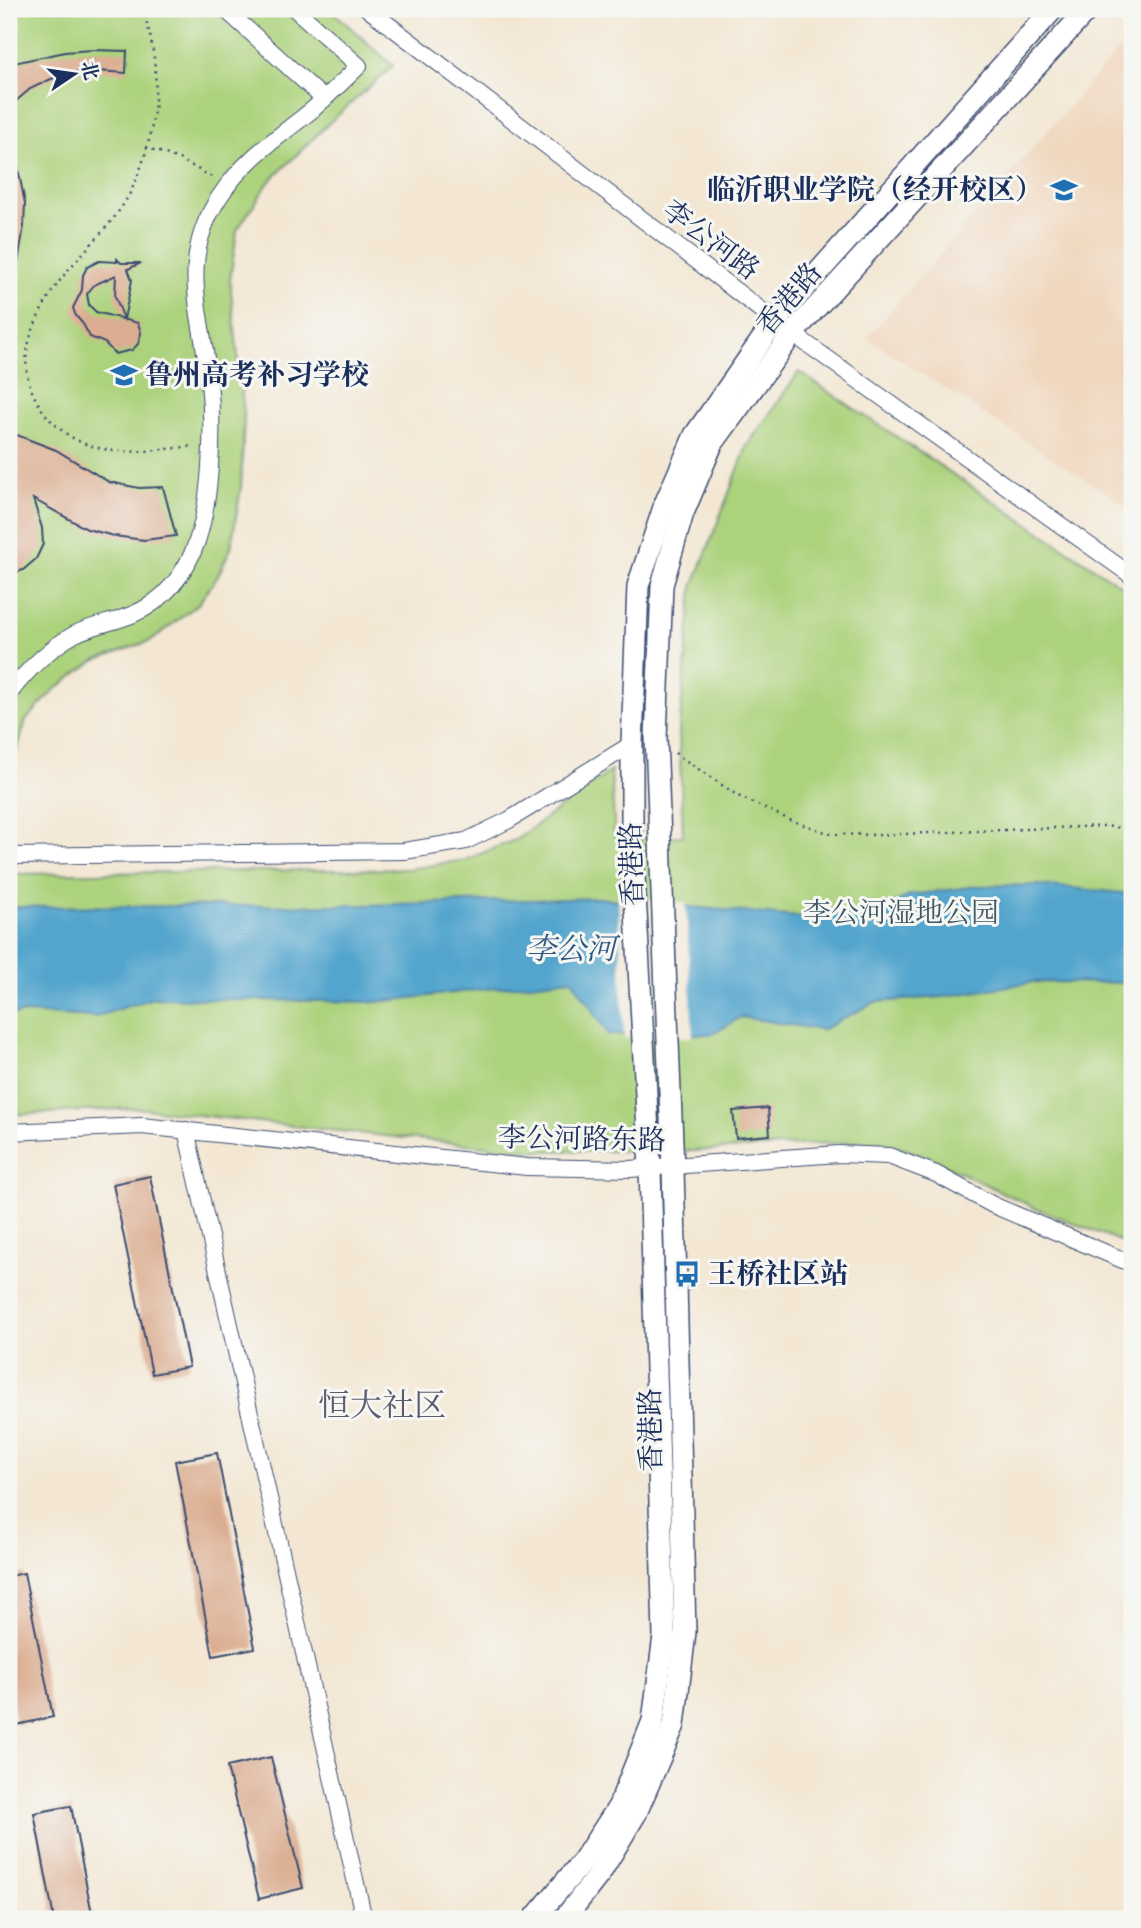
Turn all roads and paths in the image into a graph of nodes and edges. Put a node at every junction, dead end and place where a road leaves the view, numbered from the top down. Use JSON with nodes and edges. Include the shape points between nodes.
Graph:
{"nodes":[{"id":1,"x":142,"y":9,"type":"edge"},
{"id":2,"x":225,"y":9,"type":"edge"},
{"id":3,"x":295,"y":9,"type":"edge"},
{"id":4,"x":368,"y":9,"type":"edge"},
{"id":5,"x":1053,"y":9,"type":"edge"},
{"id":6,"x":1088,"y":9,"type":"edge"},
{"id":7,"x":324,"y":99,"type":"junction"},
{"id":8,"x":146,"y":147,"type":"junction"},
{"id":9,"x":227,"y":187,"type":"junction"},
{"id":10,"x":775,"y":321,"type":"junction"},
{"id":11,"x":793,"y":333,"type":"junction"},
{"id":12,"x":211,"y":444,"type":"junction"},
{"id":13,"x":1132,"y":576,"type":"edge"},
{"id":14,"x":9,"y":694,"type":"edge"},
{"id":15,"x":656,"y":738,"type":"junction"},
{"id":16,"x":632,"y":744,"type":"junction"},
{"id":17,"x":1132,"y":829,"type":"edge"},
{"id":18,"x":9,"y":856,"type":"edge"},
{"id":19,"x":186,"y":1130,"type":"junction"},
{"id":20,"x":9,"y":1132,"type":"edge"},
{"id":21,"x":650,"y":1168,"type":"junction"},
{"id":22,"x":673,"y":1168,"type":"junction"},
{"id":23,"x":1132,"y":1264,"type":"edge"},
{"id":24,"x":364,"y":1919,"type":"edge"},
{"id":25,"x":534,"y":1919,"type":"edge"},
{"id":26,"x":564,"y":1919,"type":"edge"}],
"edges":[{"from":1,"to":8,"type":"path","via":[[157,99]]},
{"from":2,"to":7,"type":"street"},
{"from":3,"to":7,"type":"street","via":[[359,66]]},
{"from":4,"to":10,"type":"street","name":"李公河路"},
{"from":5,"to":10,"type":"main road","name":"香港路"},
{"from":6,"to":11,"type":"main road","name":"香港路"},
{"from":7,"to":9,"type":"street","via":[[255,155]]},
{"from":8,"to":9,"type":"path","via":[[193,166]]},
{"from":8,"to":12,"type":"path","via":[[124,204],[74,262],[42,310],[26,354],[28,378],[51,423],[93,447],[119,452]]},
{"from":9,"to":12,"type":"street","via":[[204,226],[194,290],[209,380]]},
{"from":10,"to":11,"type":"street","name":"李公河路"},
{"from":10,"to":16,"type":"main road","name":"香港路","via":[[695,435],[665,504],[638,586]]},
{"from":11,"to":13,"type":"street","name":"李公河路"},
{"from":11,"to":15,"type":"main road","name":"香港路","via":[[712,444],[683,513],[662,585]]},
{"from":12,"to":14,"type":"street","via":[[201,525],[181,575],[148,608],[75,634],[49,651]]},
{"from":15,"to":17,"type":"path","via":[[738,796],[831,834]]},
{"from":15,"to":22,"type":"main road","name":"香港路"},
{"from":16,"to":18,"type":"street","via":[[509,820],[466,841],[404,851]]},
{"from":16,"to":21,"type":"main road","name":"香港路","via":[[632,839]]},
{"from":19,"to":20,"type":"street","name":"李公河路东路","via":[[142,1126]]},
{"from":19,"to":21,"type":"street","name":"李公河路东路","via":[[527,1167]]},
{"from":19,"to":24,"type":"street"},
{"from":21,"to":22,"type":"street","name":"李公河路东路"},
{"from":21,"to":25,"type":"main road","name":"香港路","via":[[664,1636],[653,1721],[619,1806],[583,1861]]},
{"from":22,"to":23,"type":"street","name":"李公河路东路","via":[[839,1154],[888,1156]]},
{"from":22,"to":26,"type":"main road","name":"香港路","via":[[685,1632],[674,1725],[636,1813],[600,1873]]}]}
